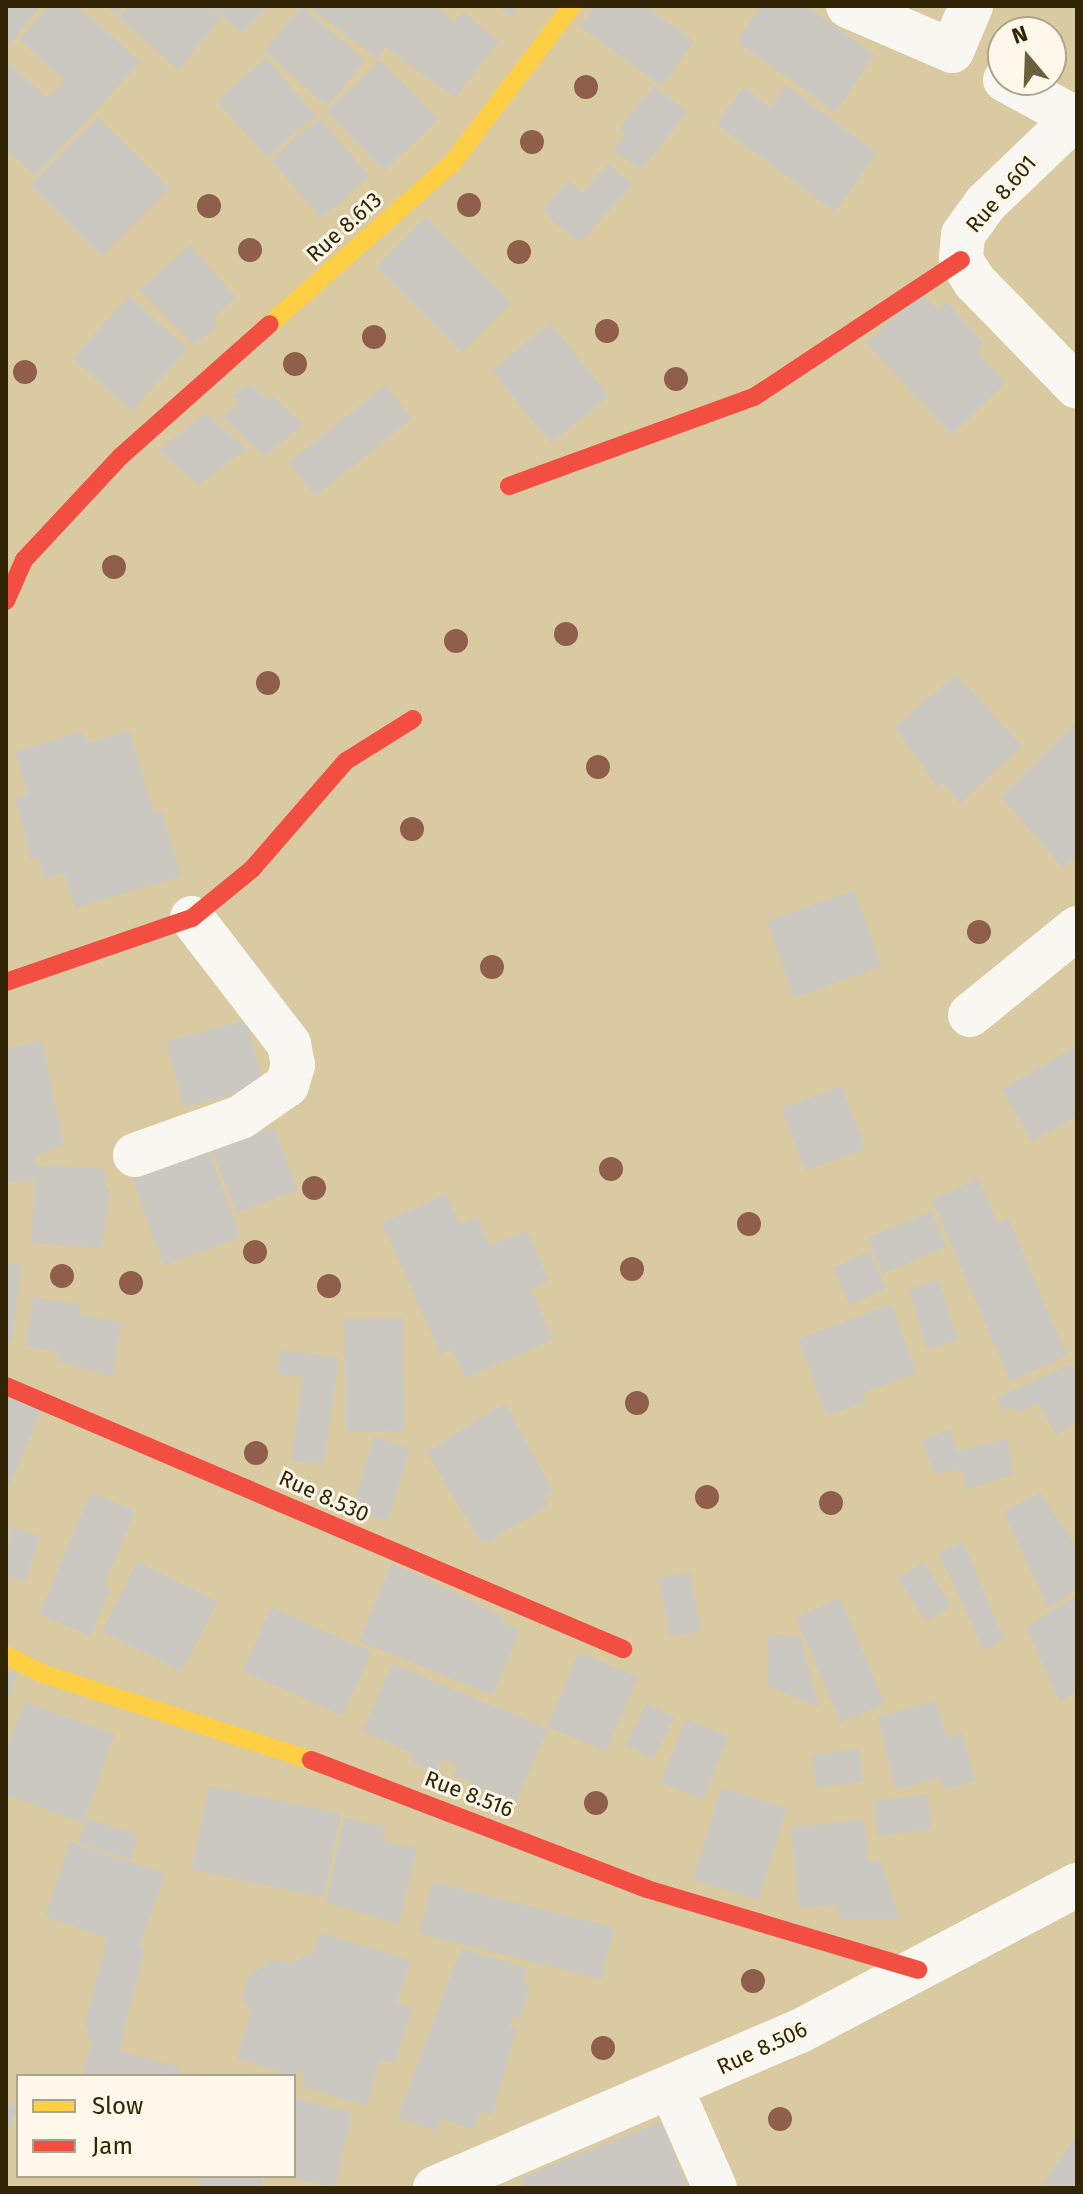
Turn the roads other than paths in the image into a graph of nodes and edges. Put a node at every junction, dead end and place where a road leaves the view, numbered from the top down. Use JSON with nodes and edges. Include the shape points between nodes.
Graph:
{"nodes":[{"id":1,"x":572,"y":6,"type":"edge"},
{"id":2,"x":848,"y":6,"type":"edge"},
{"id":3,"x":971,"y":6,"type":"edge"},
{"id":4,"x":952,"y":51,"type":"junction"},
{"id":5,"x":987,"y":70,"type":"edge"},
{"id":6,"x":1036,"y":96,"type":"edge"},
{"id":7,"x":1076,"y":117,"type":"edge"},
{"id":8,"x":961,"y":260,"type":"junction"},
{"id":9,"x":1077,"y":387,"type":"edge"},
{"id":10,"x":509,"y":486,"type":"dead end"},
{"id":11,"x":6,"y":601,"type":"edge"},
{"id":12,"x":413,"y":719,"type":"dead end"},
{"id":13,"x":192,"y":918,"type":"junction"},
{"id":14,"x":1077,"y":928,"type":"edge"},
{"id":15,"x":6,"y":982,"type":"edge"},
{"id":16,"x":970,"y":1015,"type":"dead end"},
{"id":17,"x":135,"y":1155,"type":"dead end"},
{"id":18,"x":6,"y":1386,"type":"edge"},
{"id":19,"x":623,"y":1649,"type":"dead end"},
{"id":20,"x":6,"y":1655,"type":"edge"},
{"id":21,"x":1077,"y":1885,"type":"edge"},
{"id":22,"x":918,"y":1970,"type":"junction"},
{"id":23,"x":672,"y":2090,"type":"junction"},
{"id":24,"x":435,"y":2188,"type":"edge"},
{"id":25,"x":715,"y":2188,"type":"edge"}],
"edges":[{"from":1,"to":11,"type":"street","name":"Rue 8.613","via":[[453,162],[120,457],[24,560]]},
{"from":2,"to":4,"type":"street"},
{"from":3,"to":4,"type":"street"},
{"from":4,"to":5,"type":"street"},
{"from":6,"to":7,"type":"street"},
{"from":7,"to":8,"type":"street","name":"Rue 8.601","via":[[986,203],[963,235]]},
{"from":8,"to":9,"type":"street","name":"Rue 8.601","via":[[975,282]]},
{"from":8,"to":10,"type":"street","via":[[754,397]]},
{"from":12,"to":13,"type":"street","via":[[346,761],[252,869]]},
{"from":13,"to":15,"type":"street"},
{"from":13,"to":17,"type":"street","via":[[289,1044],[293,1065],[287,1085],[241,1117]]},
{"from":14,"to":16,"type":"street"},
{"from":18,"to":19,"type":"street","name":"Rue 8.530"},
{"from":20,"to":22,"type":"street","name":"Rue 8.516","via":[[41,1673],[348,1772],[647,1889]]},
{"from":21,"to":22,"type":"street","name":"Rue 8.506"},
{"from":22,"to":23,"type":"street","name":"Rue 8.506"},
{"from":23,"to":24,"type":"street","name":"Rue 8.506"},
{"from":23,"to":25,"type":"street"}]}
